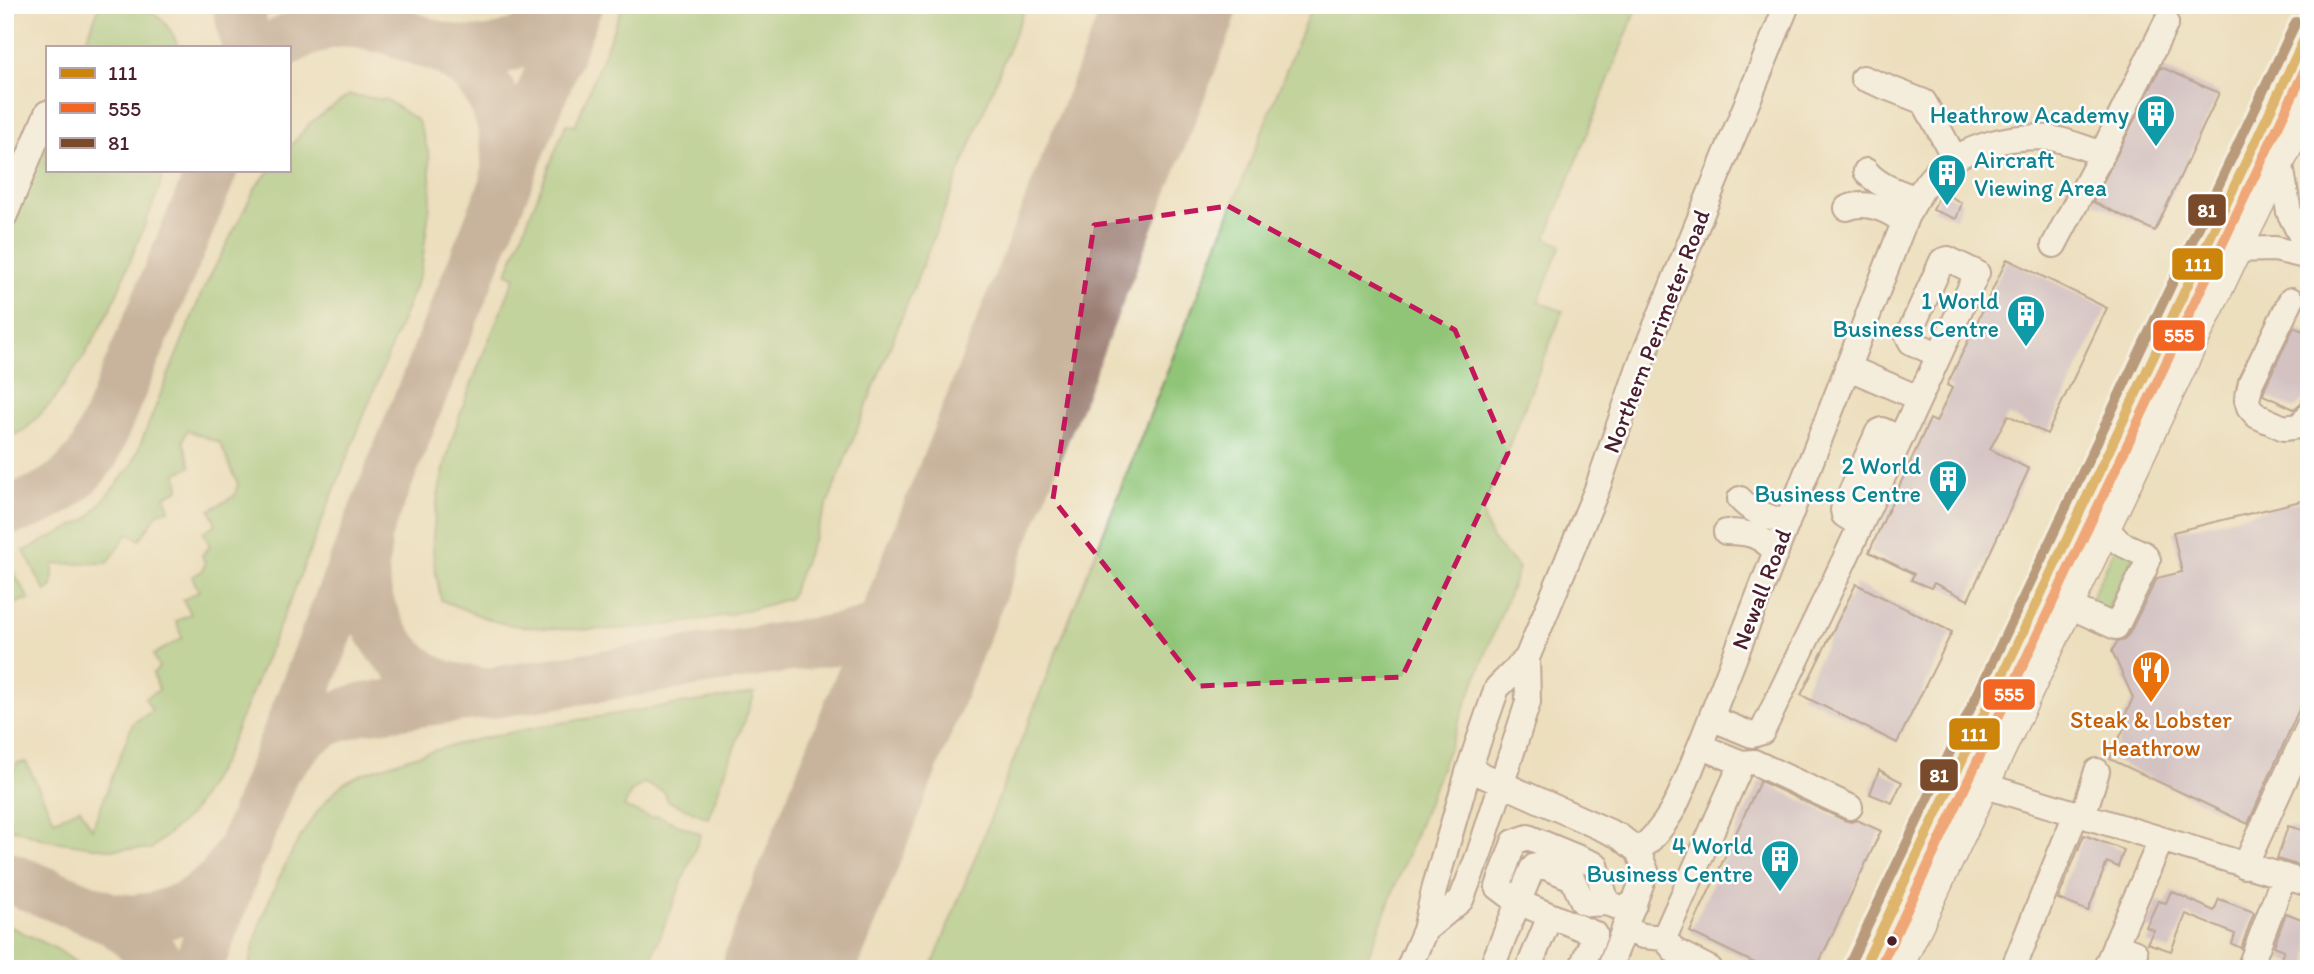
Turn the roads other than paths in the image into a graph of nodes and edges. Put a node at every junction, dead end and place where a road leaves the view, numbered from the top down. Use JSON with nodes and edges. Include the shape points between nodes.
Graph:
{"nodes":[{"id":1,"x":1787,"y":5,"type":"edge"},
{"id":2,"x":2166,"y":23,"type":"dead end"},
{"id":3,"x":2309,"y":28,"type":"edge"},
{"id":4,"x":1864,"y":78,"type":"dead end"},
{"id":5,"x":1938,"y":90,"type":"dead end"},
{"id":6,"x":2309,"y":94,"type":"edge"},
{"id":7,"x":46,"y":115,"type":"edge"},
{"id":8,"x":2279,"y":153,"type":"junction"},
{"id":9,"x":2102,"y":154,"type":"junction"},
{"id":10,"x":1962,"y":155,"type":"junction"},
{"id":11,"x":1866,"y":171,"type":"dead end"},
{"id":12,"x":1917,"y":199,"type":"junction"},
{"id":13,"x":1847,"y":208,"type":"dead end"},
{"id":14,"x":5,"y":215,"type":"edge"},
{"id":15,"x":1904,"y":223,"type":"junction"},
{"id":16,"x":2054,"y":245,"type":"dead end"},
{"id":17,"x":2232,"y":250,"type":"junction"},
{"id":18,"x":2309,"y":254,"type":"edge"},
{"id":19,"x":2291,"y":300,"type":"dead end"},
{"id":20,"x":1939,"y":355,"type":"junction"},
{"id":21,"x":1847,"y":367,"type":"junction"},
{"id":22,"x":1919,"y":398,"type":"junction"},
{"id":23,"x":2309,"y":415,"type":"edge"},
{"id":24,"x":1740,"y":499,"type":"dead end"},
{"id":25,"x":1787,"y":523,"type":"junction"},
{"id":26,"x":2103,"y":525,"type":"junction"},
{"id":27,"x":1726,"y":532,"type":"dead end"},
{"id":28,"x":1776,"y":552,"type":"junction"},
{"id":29,"x":2065,"y":604,"type":"junction"},
{"id":30,"x":1527,"y":658,"type":"junction"},
{"id":31,"x":1711,"y":718,"type":"junction"},
{"id":32,"x":2309,"y":726,"type":"edge"},
{"id":33,"x":1700,"y":747,"type":"junction"},
{"id":34,"x":1742,"y":763,"type":"junction"},
{"id":35,"x":1469,"y":769,"type":"junction"},
{"id":36,"x":2097,"y":771,"type":"dead end"},
{"id":37,"x":1502,"y":783,"type":"junction"},
{"id":38,"x":1979,"y":784,"type":"junction"},
{"id":39,"x":1850,"y":807,"type":"dead end"},
{"id":40,"x":2079,"y":815,"type":"junction"},
{"id":41,"x":2161,"y":839,"type":"junction"},
{"id":42,"x":1638,"y":851,"type":"junction"},
{"id":43,"x":2245,"y":866,"type":"junction"},
{"id":44,"x":2284,"y":876,"type":"junction"},
{"id":45,"x":2309,"y":884,"type":"edge"},
{"id":46,"x":1512,"y":898,"type":"junction"},
{"id":47,"x":1634,"y":905,"type":"junction"},
{"id":48,"x":1550,"y":916,"type":"junction"},
{"id":49,"x":1624,"y":929,"type":"junction"},
{"id":50,"x":1425,"y":930,"type":"junction"},
{"id":51,"x":1664,"y":938,"type":"junction"},
{"id":52,"x":1408,"y":969,"type":"edge"},
{"id":53,"x":1491,"y":969,"type":"edge"},
{"id":54,"x":1528,"y":969,"type":"edge"},
{"id":55,"x":1581,"y":969,"type":"edge"},
{"id":56,"x":1609,"y":969,"type":"edge"},
{"id":57,"x":1710,"y":969,"type":"edge"},
{"id":58,"x":1863,"y":969,"type":"edge"},
{"id":59,"x":1893,"y":969,"type":"edge"},
{"id":60,"x":2012,"y":969,"type":"edge"},
{"id":61,"x":2105,"y":969,"type":"edge"},
{"id":62,"x":2249,"y":969,"type":"edge"}],
"edges":[{"from":1,"to":30,"type":"street","name":"Northern Perimeter Road"},
{"from":2,"to":9,"type":"street"},
{"from":3,"to":58,"type":"highway"},
{"from":4,"to":10,"type":"street","via":[[1924,102]]},
{"from":5,"to":10,"type":"street"},
{"from":6,"to":8,"type":"highway"},
{"from":7,"to":14,"type":"street"},
{"from":8,"to":17,"type":"highway"},
{"from":8,"to":18,"type":"street","via":[[2289,212]]},
{"from":9,"to":10,"type":"street","name":"Newall Road","via":[[2070,142],[2026,137]]},
{"from":9,"to":16,"type":"street"},
{"from":10,"to":12,"type":"street","name":"Newall Road","via":[[1931,178]]},
{"from":11,"to":12,"type":"street","via":[[1888,188]]},
{"from":12,"to":15,"type":"street","name":"Newall Road"},
{"from":13,"to":15,"type":"street","via":[[1869,206],[1893,213]]},
{"from":15,"to":21,"type":"street","name":"Newall Road"},
{"from":17,"to":18,"type":"street"},
{"from":17,"to":26,"type":"highway"},
{"from":19,"to":23,"type":"street","via":[[2251,382],[2247,400],[2252,412],[2284,428],[2299,426]]},
{"from":20,"to":20,"type":"street","via":[[1977,273],[1948,259],[1942,261],[1908,336],[1911,342]]},
{"from":20,"to":22,"type":"street"},
{"from":21,"to":22,"type":"street"},
{"from":21,"to":25,"type":"street","name":"Newall Road"},
{"from":22,"to":31,"type":"street","via":[[1762,732],[1752,735]]},
{"from":24,"to":25,"type":"street","via":[[1758,513]]},
{"from":25,"to":28,"type":"street","name":"Newall Road"},
{"from":26,"to":29,"type":"highway"},
{"from":26,"to":29,"type":"street","via":[[2147,558],[2139,580],[2116,627]]},
{"from":27,"to":28,"type":"street","via":[[1764,539]]},
{"from":28,"to":31,"type":"street","name":"Newall Road"},
{"from":29,"to":38,"type":"highway"},
{"from":30,"to":35,"type":"street","name":"Northern Perimeter Road","via":[[1497,688]]},
{"from":30,"to":37,"type":"street","name":"Northern Perimeter Road","via":[[1528,702]]},
{"from":31,"to":33,"type":"street","name":"Newall Road"},
{"from":32,"to":43,"type":"street"},
{"from":33,"to":34,"type":"street"},
{"from":33,"to":42,"type":"street","name":"Newall Road","via":[[1670,817]]},
{"from":34,"to":39,"type":"street","via":[[1754,762]]},
{"from":34,"to":51,"type":"street"},
{"from":35,"to":37,"type":"street"},
{"from":35,"to":50,"type":"street","name":"Northern Perimeter Road"},
{"from":36,"to":40,"type":"street"},
{"from":37,"to":42,"type":"street","via":[[1619,836]]},
{"from":37,"to":50,"type":"street","name":"Northern Perimeter Road","via":[[1461,900]]},
{"from":38,"to":40,"type":"street"},
{"from":38,"to":59,"type":"highway"},
{"from":40,"to":41,"type":"street"},
{"from":40,"to":60,"type":"street"},
{"from":41,"to":43,"type":"street"},
{"from":41,"to":61,"type":"street","via":[[2125,949]]},
{"from":42,"to":47,"type":"street","via":[[1646,871]]},
{"from":43,"to":44,"type":"street"},
{"from":44,"to":45,"type":"street"},
{"from":44,"to":62,"type":"street"},
{"from":46,"to":47,"type":"street","via":[[1532,869],[1541,865],[1572,878],[1583,902],[1621,908]]},
{"from":46,"to":48,"type":"street"},
{"from":46,"to":53,"type":"street"},
{"from":47,"to":49,"type":"street"},
{"from":48,"to":54,"type":"street"},
{"from":48,"to":55,"type":"street","via":[[1595,934]]},
{"from":49,"to":51,"type":"street"},
{"from":49,"to":56,"type":"street"},
{"from":50,"to":52,"type":"street","name":"Northern Perimeter Road"},
{"from":51,"to":57,"type":"street","via":[[1675,951]]}]}
